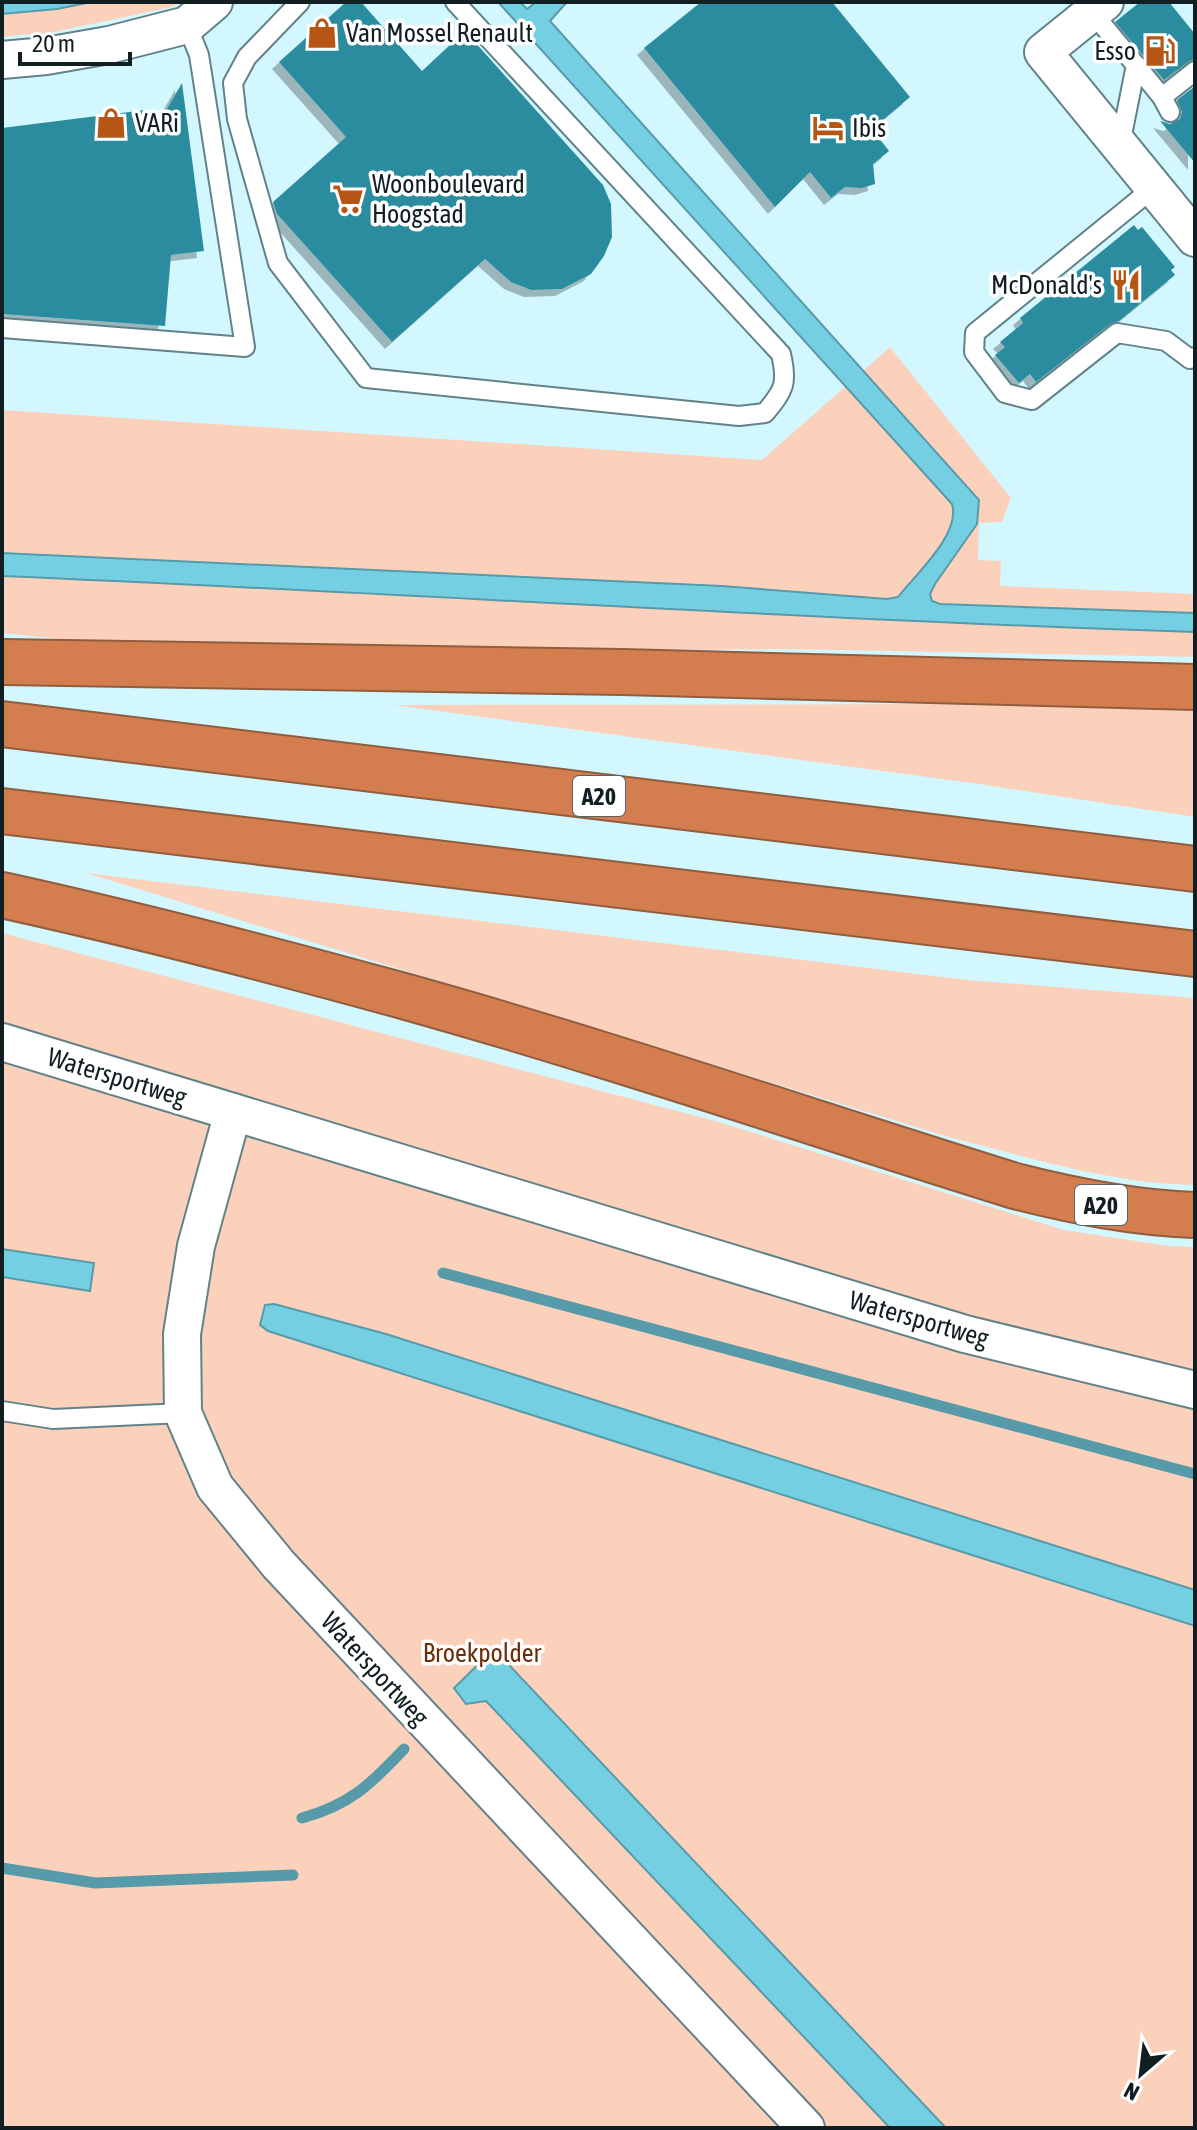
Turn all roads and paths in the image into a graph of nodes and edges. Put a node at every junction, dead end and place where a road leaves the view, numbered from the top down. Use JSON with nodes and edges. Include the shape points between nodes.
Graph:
{"nodes":[{"id":1,"x":214,"y":2,"type":"edge"},
{"id":2,"x":300,"y":2,"type":"edge"},
{"id":3,"x":455,"y":2,"type":"edge"},
{"id":4,"x":1099,"y":7,"type":"edge"},
{"id":5,"x":187,"y":25,"type":"junction"},
{"id":6,"x":2,"y":60,"type":"edge"},
{"id":7,"x":1136,"y":65,"type":"junction"},
{"id":8,"x":1195,"y":71,"type":"edge"},
{"id":9,"x":1119,"y":148,"type":"junction"},
{"id":10,"x":1152,"y":189,"type":"junction"},
{"id":11,"x":1195,"y":238,"type":"edge"},
{"id":12,"x":2,"y":328,"type":"edge"},
{"id":13,"x":1193,"y":358,"type":"edge"},
{"id":14,"x":2,"y":662,"type":"edge"},
{"id":15,"x":1195,"y":687,"type":"edge"},
{"id":16,"x":2,"y":724,"type":"edge"},
{"id":17,"x":2,"y":811,"type":"edge"},
{"id":18,"x":1195,"y":869,"type":"edge"},
{"id":19,"x":2,"y":895,"type":"edge"},
{"id":20,"x":1195,"y":954,"type":"edge"},
{"id":21,"x":2,"y":1042,"type":"edge"},
{"id":22,"x":233,"y":1112,"type":"junction"},
{"id":23,"x":1195,"y":1215,"type":"edge"},
{"id":24,"x":1195,"y":1390,"type":"edge"},
{"id":25,"x":2,"y":1411,"type":"edge"},
{"id":26,"x":183,"y":1413,"type":"junction"},
{"id":27,"x":806,"y":2128,"type":"edge"}],
"edges":[{"from":1,"to":5,"type":"street"},
{"from":2,"to":3,"type":"lane","via":[[247,57],[233,83],[237,119],[278,263],[366,378],[739,416],[765,413],[783,391],[781,354]]},
{"from":4,"to":7,"type":"lane"},
{"from":4,"to":9,"type":"street","via":[[1043,52]]},
{"from":5,"to":6,"type":"street","via":[[109,45]]},
{"from":5,"to":12,"type":"lane","via":[[199,55],[245,347]]},
{"from":7,"to":8,"type":"lane","via":[[1166,105]]},
{"from":7,"to":9,"type":"lane"},
{"from":9,"to":10,"type":"street"},
{"from":10,"to":11,"type":"street"},
{"from":10,"to":13,"type":"lane","via":[[975,333],[974,352],[1005,393],[1032,400],[1117,333],[1166,341]]},
{"from":14,"to":15,"type":"highway"},
{"from":16,"to":18,"type":"highway","number":"A20"},
{"from":17,"to":20,"type":"highway"},
{"from":19,"to":23,"type":"highway","number":"A20","via":[[409,998],[1015,1186],[1114,1208]]},
{"from":21,"to":22,"type":"street","name":"Watersportweg"},
{"from":22,"to":24,"type":"street","name":"Watersportweg","via":[[965,1334]]},
{"from":22,"to":26,"type":"street","name":"Watersportweg","via":[[194,1255],[182,1334]]},
{"from":25,"to":26,"type":"lane","via":[[53,1419]]},
{"from":26,"to":27,"type":"street","name":"Watersportweg","via":[[215,1487],[279,1565]]}]}
